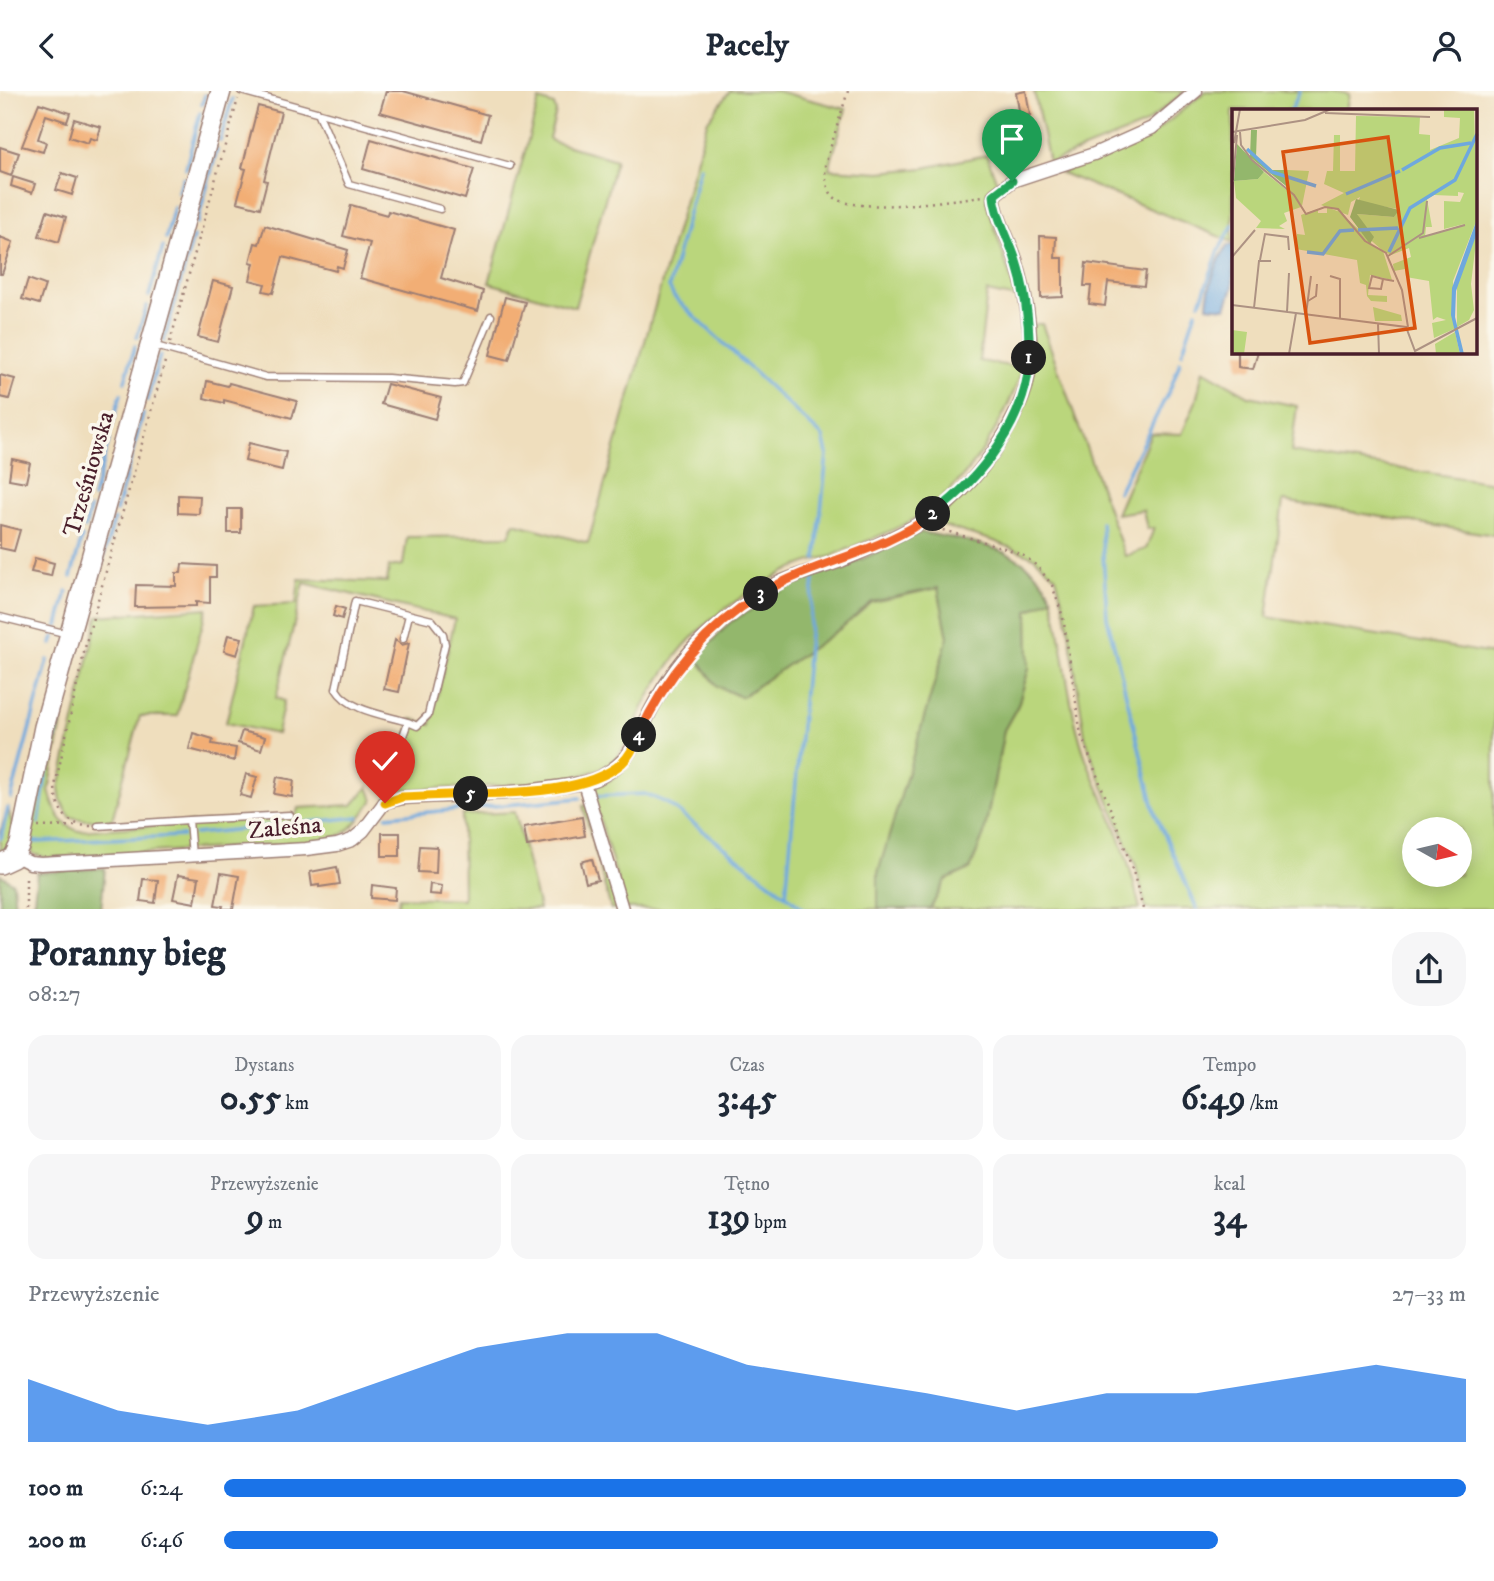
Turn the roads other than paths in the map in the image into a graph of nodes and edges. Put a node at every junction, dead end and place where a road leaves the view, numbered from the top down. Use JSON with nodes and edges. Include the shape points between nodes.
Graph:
{"nodes":[{"id":1,"x":221,"y":91,"type":"edge"},
{"id":2,"x":241,"y":91,"type":"edge"},
{"id":3,"x":1196,"y":91,"type":"edge"},
{"id":4,"x":318,"y":112,"type":"junction"},
{"id":5,"x":510,"y":166,"type":"dead end"},
{"id":6,"x":440,"y":209,"type":"dead end"},
{"id":7,"x":491,"y":316,"type":"dead end"},
{"id":8,"x":159,"y":347,"type":"junction"},
{"id":9,"x":409,"y":615,"type":"junction"},
{"id":10,"x":0,"y":617,"type":"edge"},
{"id":11,"x":69,"y":634,"type":"junction"},
{"id":12,"x":403,"y":639,"type":"dead end"},
{"id":13,"x":408,"y":722,"type":"junction"},
{"id":14,"x":584,"y":783,"type":"junction"},
{"id":15,"x":385,"y":803,"type":"junction"},
{"id":16,"x":290,"y":815,"type":"dead end"},
{"id":17,"x":189,"y":820,"type":"junction"},
{"id":18,"x":98,"y":826,"type":"road end"},
{"id":19,"x":192,"y":856,"type":"junction"},
{"id":20,"x":15,"y":861,"type":"edge"},
{"id":21,"x":622,"y":909,"type":"edge"}],
"edges":[{"from":1,"to":8,"type":"main road","name":"Trześniowska"},
{"from":2,"to":4,"type":"lane"},
{"from":3,"to":14,"type":"street","via":[[1152,128],[1012,181],[994,195],[1023,293],[1029,375],[1024,395],[996,447],[964,488],[924,521],[838,562],[775,585],[721,622],[663,689],[625,761]]},
{"from":4,"to":5,"type":"lane"},
{"from":4,"to":6,"type":"lane","via":[[349,184]]},
{"from":7,"to":8,"type":"lane","via":[[463,383],[455,384],[388,378],[266,377]]},
{"from":8,"to":11,"type":"main road","name":"Trześniowska"},
{"from":9,"to":12,"type":"lane"},
{"from":9,"to":13,"type":"lane","via":[[432,620],[445,644],[428,715],[417,726]]},
{"from":9,"to":13,"type":"lane","via":[[355,601],[336,689],[350,704]]},
{"from":10,"to":11,"type":"lane"},
{"from":11,"to":20,"type":"main road","name":"Trześniowska"},
{"from":13,"to":15,"type":"lane","via":[[386,786]]},
{"from":14,"to":15,"type":"street","via":[[507,793],[402,797]]},
{"from":14,"to":21,"type":"street"},
{"from":15,"to":19,"type":"street","name":"Zaleśna","via":[[363,831],[337,845]]},
{"from":16,"to":17,"type":"lane"},
{"from":17,"to":18,"type":"lane"},
{"from":17,"to":19,"type":"lane"},
{"from":19,"to":20,"type":"street","name":"Zaleśna"}]}
